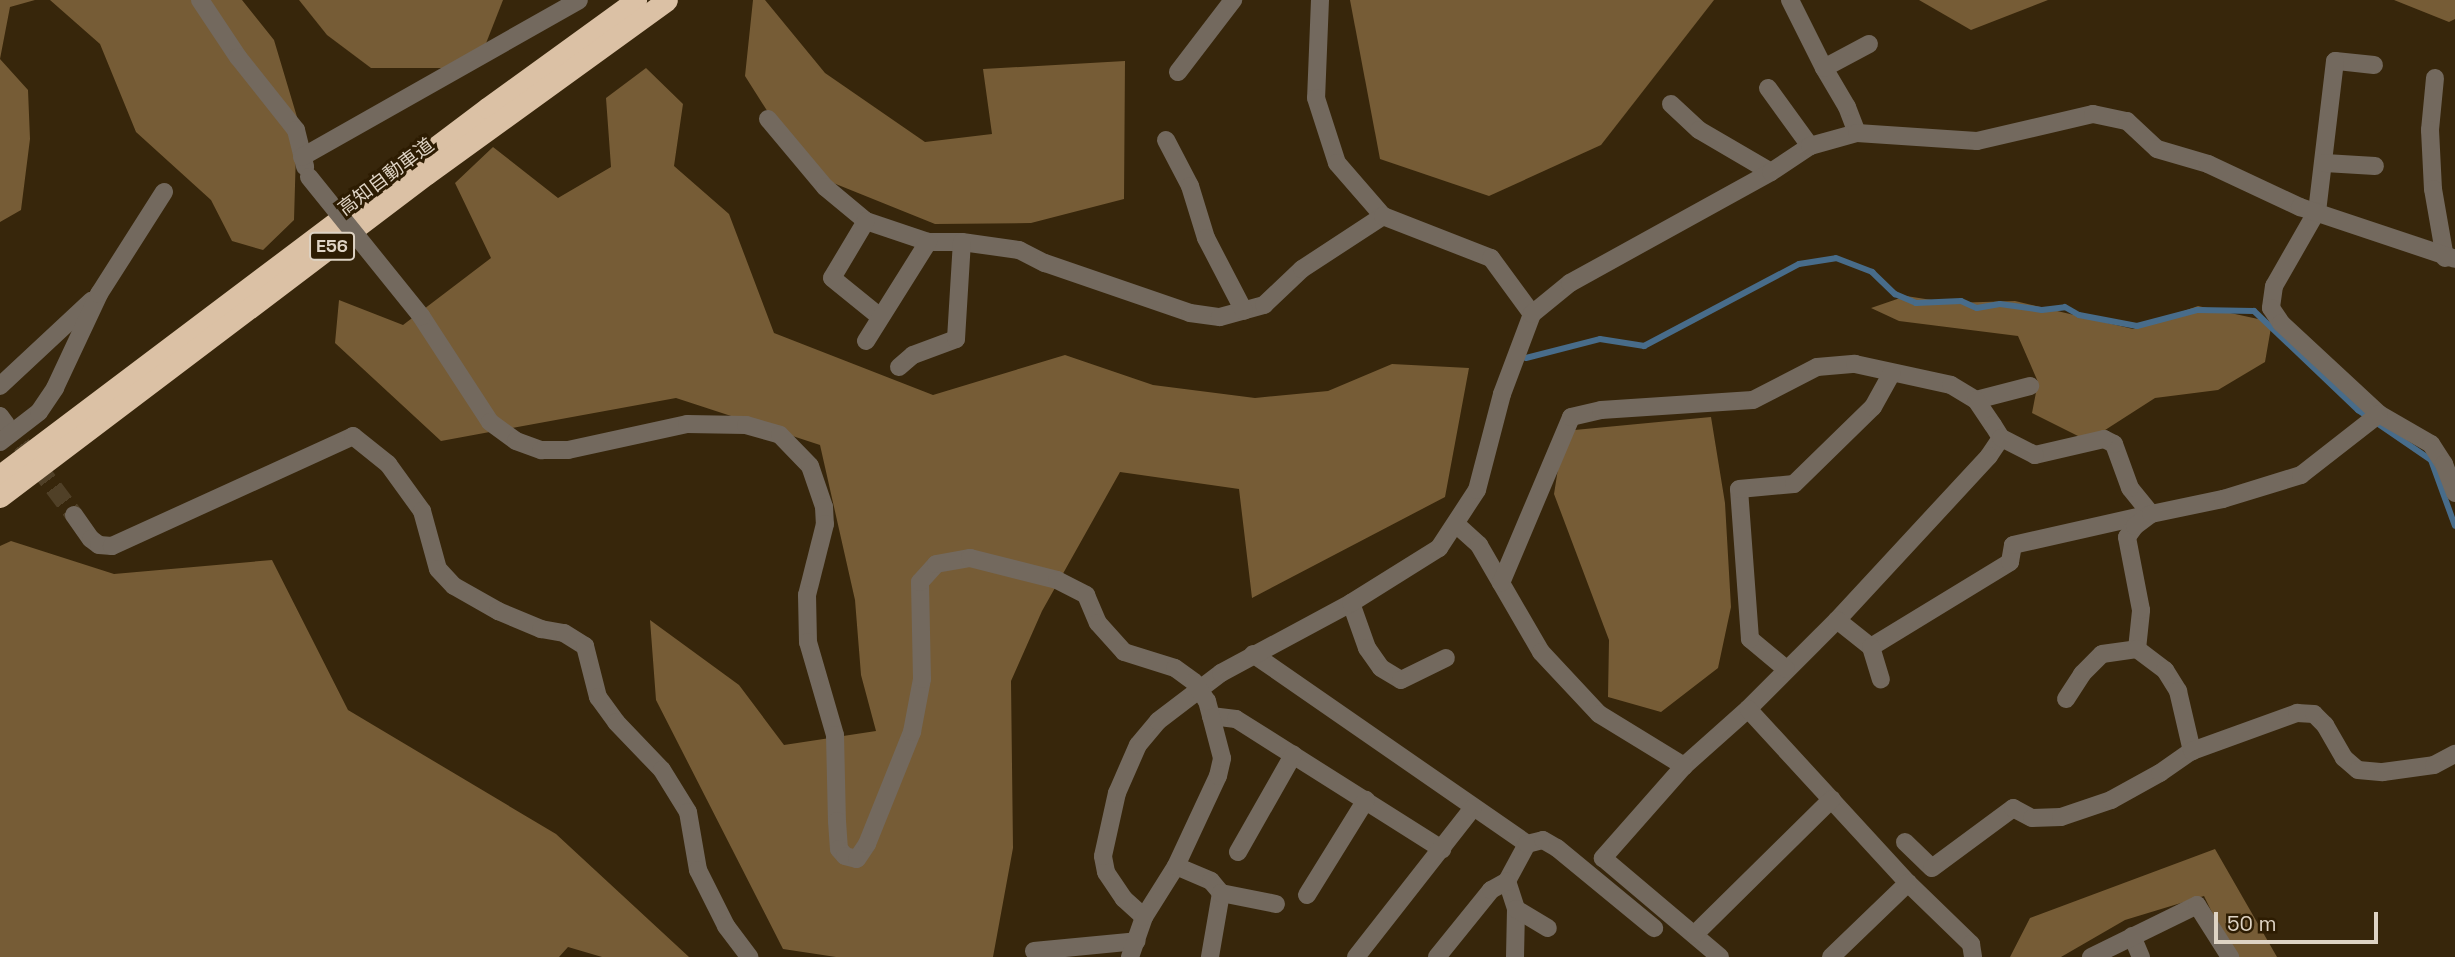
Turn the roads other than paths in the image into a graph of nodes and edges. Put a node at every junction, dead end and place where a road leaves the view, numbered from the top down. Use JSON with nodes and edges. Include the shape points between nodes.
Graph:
{"nodes":[{"id":1,"x":200,"y":0,"type":"edge"},
{"id":2,"x":579,"y":0,"type":"edge"},
{"id":3,"x":636,"y":0,"type":"edge"},
{"id":4,"x":667,"y":0,"type":"edge"},
{"id":5,"x":1233,"y":0,"type":"edge"},
{"id":6,"x":1320,"y":0,"type":"edge"},
{"id":7,"x":1790,"y":0,"type":"edge"},
{"id":8,"x":1869,"y":44,"type":"dead end"},
{"id":9,"x":2374,"y":65,"type":"dead end"},
{"id":10,"x":1824,"y":68,"type":"junction"},
{"id":11,"x":1178,"y":72,"type":"dead end"},
{"id":12,"x":2435,"y":78,"type":"dead end"},
{"id":13,"x":1768,"y":88,"type":"dead end"},
{"id":14,"x":1671,"y":104,"type":"dead end"},
{"id":15,"x":768,"y":119,"type":"dead end"},
{"id":16,"x":1857,"y":133,"type":"junction"},
{"id":17,"x":1166,"y":140,"type":"dead end"},
{"id":18,"x":1810,"y":146,"type":"junction"},
{"id":19,"x":302,"y":157,"type":"junction"},
{"id":20,"x":2325,"y":163,"type":"junction"},
{"id":21,"x":2375,"y":166,"type":"dead end"},
{"id":22,"x":1771,"y":172,"type":"junction"},
{"id":23,"x":164,"y":192,"type":"dead end"},
{"id":24,"x":2317,"y":211,"type":"junction"},
{"id":25,"x":1383,"y":216,"type":"junction"},
{"id":26,"x":866,"y":221,"type":"junction"},
{"id":27,"x":928,"y":242,"type":"junction"},
{"id":28,"x":962,"y":242,"type":"junction"},
{"id":29,"x":2450,"y":258,"type":"edge"},
{"id":30,"x":99,"y":294,"type":"junction"},
{"id":31,"x":1244,"y":312,"type":"junction"},
{"id":32,"x":1532,"y":314,"type":"junction"},
{"id":33,"x":880,"y":317,"type":"junction"},
{"id":34,"x":866,"y":341,"type":"dead end"},
{"id":35,"x":899,"y":367,"type":"dead end"},
{"id":36,"x":1892,"y":373,"type":"junction"},
{"id":37,"x":0,"y":386,"type":"edge"},
{"id":38,"x":2030,"y":386,"type":"dead end"},
{"id":39,"x":1976,"y":400,"type":"junction"},
{"id":40,"x":2379,"y":414,"type":"junction"},
{"id":41,"x":2001,"y":438,"type":"junction"},
{"id":42,"x":0,"y":442,"type":"edge"},
{"id":43,"x":0,"y":475,"type":"edge"},
{"id":44,"x":2455,"y":494,"type":"edge"},
{"id":45,"x":0,"y":497,"type":"edge"},
{"id":46,"x":2151,"y":514,"type":"junction"},
{"id":47,"x":74,"y":515,"type":"tunnel mouth"},
{"id":48,"x":1457,"y":525,"type":"junction"},
{"id":49,"x":1501,"y":583,"type":"junction"},
{"id":50,"x":1351,"y":603,"type":"junction"},
{"id":51,"x":1837,"y":620,"type":"junction"},
{"id":52,"x":1871,"y":647,"type":"junction"},
{"id":53,"x":2137,"y":649,"type":"junction"},
{"id":54,"x":1253,"y":654,"type":"junction"},
{"id":55,"x":1447,"y":658,"type":"dead end"},
{"id":56,"x":1786,"y":669,"type":"junction"},
{"id":57,"x":1881,"y":680,"type":"dead end"},
{"id":58,"x":2066,"y":699,"type":"dead end"},
{"id":59,"x":1209,"y":708,"type":"junction"},
{"id":60,"x":1748,"y":709,"type":"junction"},
{"id":61,"x":2192,"y":751,"type":"junction"},
{"id":62,"x":2455,"y":754,"type":"edge"},
{"id":63,"x":1293,"y":755,"type":"junction"},
{"id":64,"x":1684,"y":766,"type":"junction"},
{"id":65,"x":1832,"y":799,"type":"junction"},
{"id":66,"x":1366,"y":800,"type":"junction"},
{"id":67,"x":1473,"y":808,"type":"junction"},
{"id":68,"x":1905,"y":842,"type":"dead end"},
{"id":69,"x":1527,"y":844,"type":"junction"},
{"id":70,"x":1441,"y":849,"type":"junction"},
{"id":71,"x":1238,"y":852,"type":"dead end"},
{"id":72,"x":1176,"y":866,"type":"junction"},
{"id":73,"x":1507,"y":881,"type":"junction"},
{"id":74,"x":1908,"y":883,"type":"junction"},
{"id":75,"x":1222,"y":893,"type":"junction"},
{"id":76,"x":1307,"y":895,"type":"dead end"},
{"id":77,"x":1276,"y":904,"type":"dead end"},
{"id":78,"x":1516,"y":909,"type":"junction"},
{"id":79,"x":1144,"y":917,"type":"junction"},
{"id":80,"x":1548,"y":928,"type":"dead end"},
{"id":81,"x":1654,"y":928,"type":"dead end"},
{"id":82,"x":1695,"y":934,"type":"junction"},
{"id":83,"x":2132,"y":936,"type":"junction"},
{"id":84,"x":1133,"y":949,"type":"edge"},
{"id":85,"x":1034,"y":951,"type":"dead end"},
{"id":86,"x":749,"y":957,"type":"edge"},
{"id":87,"x":1210,"y":957,"type":"edge"},
{"id":88,"x":1356,"y":957,"type":"edge"},
{"id":89,"x":1437,"y":957,"type":"edge"},
{"id":90,"x":1515,"y":957,"type":"edge"},
{"id":91,"x":1720,"y":957,"type":"edge"},
{"id":92,"x":1830,"y":957,"type":"edge"},
{"id":93,"x":1973,"y":957,"type":"edge"},
{"id":94,"x":2091,"y":957,"type":"edge"},
{"id":95,"x":2141,"y":957,"type":"edge"},
{"id":96,"x":2230,"y":957,"type":"edge"}],
"edges":[{"from":1,"to":19,"type":"street","via":[[296,130]]},
{"from":2,"to":19,"type":"street"},
{"from":3,"to":43,"type":"highway","name":"高知自動車道","number":"E56"},
{"from":4,"to":45,"type":"highway","name":"高知自動車道","number":"E56","via":[[427,174]]},
{"from":5,"to":11,"type":"street"},
{"from":6,"to":25,"type":"street","via":[[1316,98],[1337,163]]},
{"from":7,"to":10,"type":"street"},
{"from":8,"to":10,"type":"street"},
{"from":9,"to":20,"type":"street","via":[[2335,61]]},
{"from":10,"to":16,"type":"street"},
{"from":12,"to":29,"type":"street","via":[[2430,130],[2433,189]]},
{"from":13,"to":18,"type":"street"},
{"from":14,"to":22,"type":"street","via":[[1699,130]]},
{"from":15,"to":26,"type":"street","via":[[825,187]]},
{"from":16,"to":18,"type":"street"},
{"from":16,"to":24,"type":"street","via":[[1977,141],[2094,114],[2127,121],[2157,149],[2208,164]]},
{"from":17,"to":31,"type":"street","via":[[1190,186],[1206,238]]},
{"from":18,"to":22,"type":"street"},
{"from":19,"to":59,"type":"street","bridge":true,"via":[[309,177],[421,316],[490,422],[516,441],[541,450],[568,450],[687,424],[746,425],[780,435],[810,466],[825,524],[807,595],[808,642],[835,735],[839,849],[845,856],[857,859],[867,844],[912,732],[922,679],[920,582],[936,564],[970,558],[1057,580],[1086,595],[1098,623],[1124,652],[1175,668],[1194,681]]},
{"from":20,"to":21,"type":"street"},
{"from":20,"to":24,"type":"street"},
{"from":22,"to":32,"type":"street","via":[[1570,283]]},
{"from":23,"to":30,"type":"street"},
{"from":24,"to":29,"type":"street"},
{"from":24,"to":40,"type":"street","via":[[2274,286],[2271,308],[2281,323]]},
{"from":25,"to":31,"type":"street","via":[[1302,269],[1264,305]]},
{"from":25,"to":32,"type":"street","via":[[1491,258]]},
{"from":26,"to":27,"type":"street"},
{"from":26,"to":33,"type":"street","via":[[832,278]]},
{"from":27,"to":28,"type":"street"},
{"from":27,"to":33,"type":"street"},
{"from":28,"to":31,"type":"street","via":[[1020,250],[1045,263],[1190,313],[1220,317]]},
{"from":28,"to":35,"type":"street","via":[[956,339],[912,355]]},
{"from":30,"to":37,"type":"street"},
{"from":30,"to":42,"type":"street","via":[[39,412]]},
{"from":32,"to":48,"type":"street","via":[[1502,394],[1477,491]]},
{"from":33,"to":34,"type":"street"},
{"from":36,"to":39,"type":"street","via":[[1951,385]]},
{"from":36,"to":49,"type":"street","via":[[1855,364],[1817,367],[1753,400],[1601,410],[1571,417]]},
{"from":36,"to":56,"type":"street","via":[[1873,407],[1794,484],[1739,489],[1749,639]]},
{"from":38,"to":39,"type":"street"},
{"from":39,"to":41,"type":"street"},
{"from":40,"to":44,"type":"street","via":[[2431,443]]},
{"from":40,"to":46,"type":"street","via":[[2301,475],[2223,499]]},
{"from":41,"to":46,"type":"street","via":[[2035,455],[2104,439],[2114,444],[2130,488]]},
{"from":41,"to":51,"type":"street"},
{"from":46,"to":52,"type":"street","via":[[2013,545],[2010,562]]},
{"from":46,"to":53,"type":"street","via":[[2127,537],[2141,610]]},
{"from":47,"to":86,"type":"street","via":[[91,539],[112,546],[353,436],[388,464],[422,511],[439,569],[454,586],[498,611],[564,633],[585,646],[598,697],[662,770],[688,812],[698,870],[726,926]]},
{"from":48,"to":49,"type":"street","via":[[1479,545]]},
{"from":48,"to":50,"type":"street","via":[[1438,548]]},
{"from":49,"to":64,"type":"street","via":[[1541,652],[1599,714]]},
{"from":50,"to":54,"type":"street"},
{"from":50,"to":55,"type":"street","via":[[1367,648],[1381,668],[1401,680]]},
{"from":51,"to":52,"type":"street"},
{"from":51,"to":56,"type":"street"},
{"from":52,"to":57,"type":"street"},
{"from":53,"to":58,"type":"street","via":[[2102,654]]},
{"from":53,"to":61,"type":"street","via":[[2165,670],[2178,691]]},
{"from":54,"to":67,"type":"street"},
{"from":54,"to":79,"type":"street","via":[[1157,721],[1138,745],[1117,793],[1103,856],[1106,872],[1124,899]]},
{"from":56,"to":60,"type":"street"},
{"from":59,"to":63,"type":"street","via":[[1236,719]]},
{"from":59,"to":72,"type":"street","via":[[1222,758]]},
{"from":60,"to":64,"type":"street"},
{"from":60,"to":65,"type":"street"},
{"from":61,"to":62,"type":"street","via":[[2297,713],[2314,714],[2325,724],[2344,758],[2358,770],[2383,772],[2434,765]]},
{"from":61,"to":68,"type":"street","via":[[2110,800],[2061,817],[2032,818],[2013,808],[1932,868]]},
{"from":63,"to":66,"type":"street"},
{"from":63,"to":71,"type":"street"},
{"from":64,"to":82,"type":"street","via":[[1603,858]]},
{"from":65,"to":74,"type":"street"},
{"from":65,"to":82,"type":"street"},
{"from":66,"to":70,"type":"street"},
{"from":66,"to":76,"type":"street"},
{"from":67,"to":69,"type":"street"},
{"from":67,"to":70,"type":"street"},
{"from":69,"to":73,"type":"street"},
{"from":69,"to":81,"type":"street","via":[[1543,840],[1558,848]]},
{"from":70,"to":88,"type":"street"},
{"from":72,"to":75,"type":"street","via":[[1211,881]]},
{"from":72,"to":79,"type":"street"},
{"from":73,"to":78,"type":"street"},
{"from":73,"to":89,"type":"street","via":[[1491,890]]},
{"from":74,"to":92,"type":"street"},
{"from":74,"to":93,"type":"street","via":[[1971,944]]},
{"from":75,"to":77,"type":"street"},
{"from":75,"to":87,"type":"street"},
{"from":78,"to":80,"type":"street"},
{"from":78,"to":90,"type":"street"},
{"from":79,"to":84,"type":"street"},
{"from":82,"to":91,"type":"street"},
{"from":83,"to":94,"type":"street"},
{"from":83,"to":95,"type":"street"},
{"from":83,"to":96,"type":"street","via":[[2197,905]]},
{"from":84,"to":85,"type":"street"}]}
